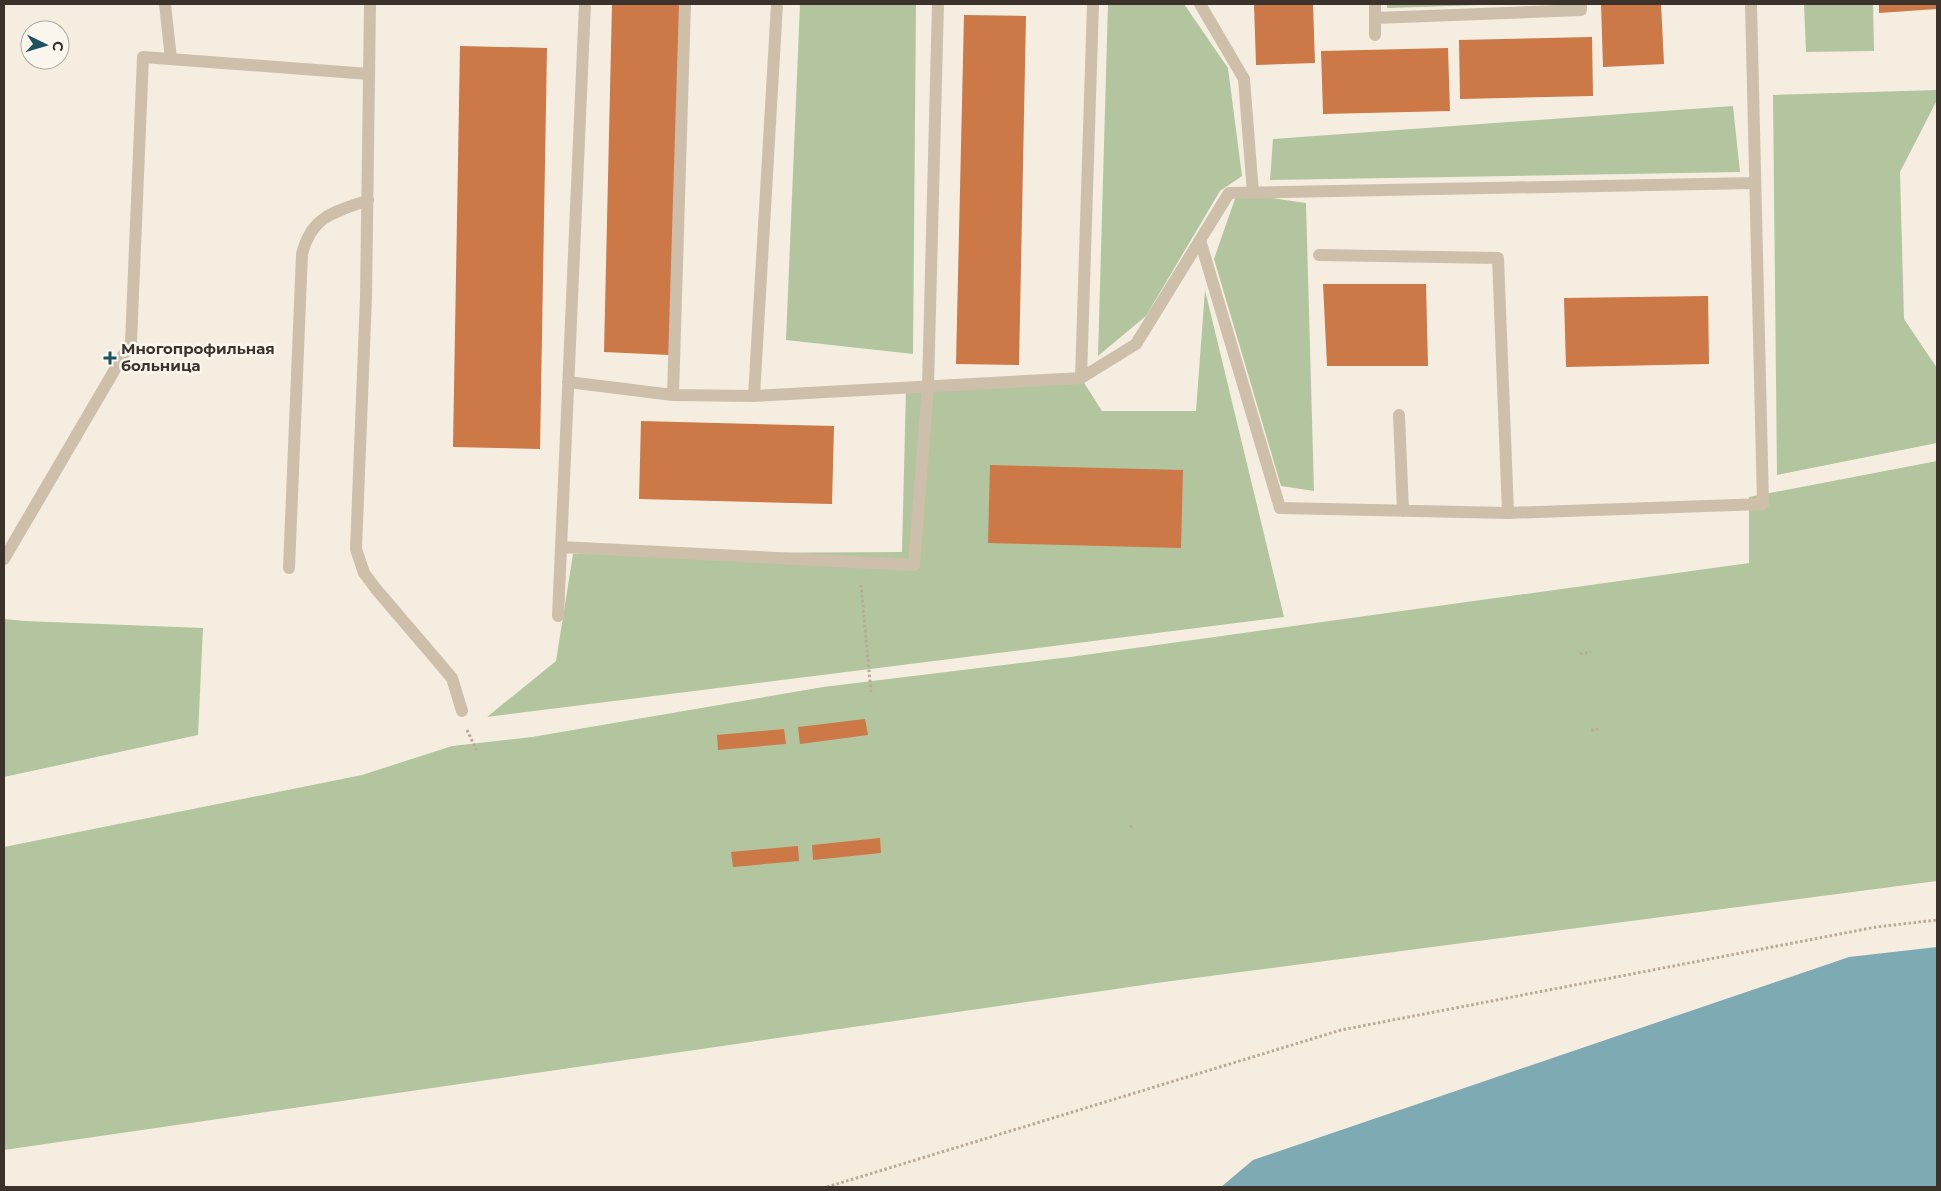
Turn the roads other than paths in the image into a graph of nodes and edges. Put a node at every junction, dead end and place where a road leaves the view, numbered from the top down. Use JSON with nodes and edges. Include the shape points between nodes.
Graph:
{"nodes":[{"id":1,"x":165,"y":4,"type":"edge"},
{"id":2,"x":370,"y":4,"type":"edge"},
{"id":3,"x":585,"y":4,"type":"edge"},
{"id":4,"x":686,"y":4,"type":"edge"},
{"id":5,"x":777,"y":4,"type":"edge"},
{"id":6,"x":938,"y":4,"type":"edge"},
{"id":7,"x":1093,"y":4,"type":"edge"},
{"id":8,"x":1200,"y":4,"type":"edge"},
{"id":9,"x":1374,"y":4,"type":"edge"},
{"id":10,"x":1581,"y":4,"type":"edge"},
{"id":11,"x":1751,"y":4,"type":"edge"},
{"id":12,"x":1375,"y":18,"type":"junction"},
{"id":13,"x":1375,"y":36,"type":"dead end"},
{"id":14,"x":171,"y":59,"type":"junction"},
{"id":15,"x":369,"y":74,"type":"junction"},
{"id":16,"x":1755,"y":182,"type":"junction"},
{"id":17,"x":1253,"y":192,"type":"junction"},
{"id":18,"x":368,"y":200,"type":"junction"},
{"id":19,"x":1200,"y":240,"type":"junction"},
{"id":20,"x":1319,"y":255,"type":"dead end"},
{"id":21,"x":1081,"y":378,"type":"junction"},
{"id":22,"x":568,"y":382,"type":"junction"},
{"id":23,"x":928,"y":386,"type":"junction"},
{"id":24,"x":673,"y":395,"type":"junction"},
{"id":25,"x":754,"y":396,"type":"junction"},
{"id":26,"x":1400,"y":415,"type":"dead end"},
{"id":27,"x":1402,"y":511,"type":"junction"},
{"id":28,"x":1508,"y":513,"type":"junction"},
{"id":29,"x":561,"y":547,"type":"junction"},
{"id":30,"x":4,"y":559,"type":"edge"},
{"id":31,"x":290,"y":568,"type":"dead end"},
{"id":32,"x":558,"y":616,"type":"dead end"},
{"id":33,"x":462,"y":711,"type":"dead end"}],
"edges":[{"from":1,"to":14,"type":"street"},
{"from":2,"to":15,"type":"street"},
{"from":3,"to":22,"type":"street"},
{"from":4,"to":24,"type":"street"},
{"from":5,"to":25,"type":"street"},
{"from":6,"to":23,"type":"street"},
{"from":7,"to":21,"type":"street"},
{"from":8,"to":17,"type":"street","via":[[1244,79]]},
{"from":9,"to":12,"type":"street"},
{"from":10,"to":12,"type":"street","via":[[1581,10]]},
{"from":11,"to":16,"type":"street"},
{"from":12,"to":13,"type":"street"},
{"from":14,"to":15,"type":"street"},
{"from":14,"to":30,"type":"street","via":[[143,57],[131,342]]},
{"from":15,"to":18,"type":"street"},
{"from":16,"to":17,"type":"street"},
{"from":16,"to":28,"type":"street","via":[[1763,504]]},
{"from":17,"to":19,"type":"street","via":[[1229,193]]},
{"from":18,"to":31,"type":"street","via":[[327,216],[312,228],[302,254]]},
{"from":18,"to":33,"type":"street","via":[[356,549],[364,573],[452,678]]},
{"from":19,"to":21,"type":"street","via":[[1136,344]]},
{"from":19,"to":27,"type":"street","via":[[1280,508]]},
{"from":20,"to":28,"type":"street","via":[[1498,258]]},
{"from":21,"to":23,"type":"street"},
{"from":22,"to":24,"type":"street"},
{"from":22,"to":29,"type":"street"},
{"from":23,"to":25,"type":"street"},
{"from":23,"to":29,"type":"street","via":[[914,565]]},
{"from":24,"to":25,"type":"street"},
{"from":26,"to":27,"type":"street"},
{"from":27,"to":28,"type":"street"},
{"from":29,"to":32,"type":"street"}]}
